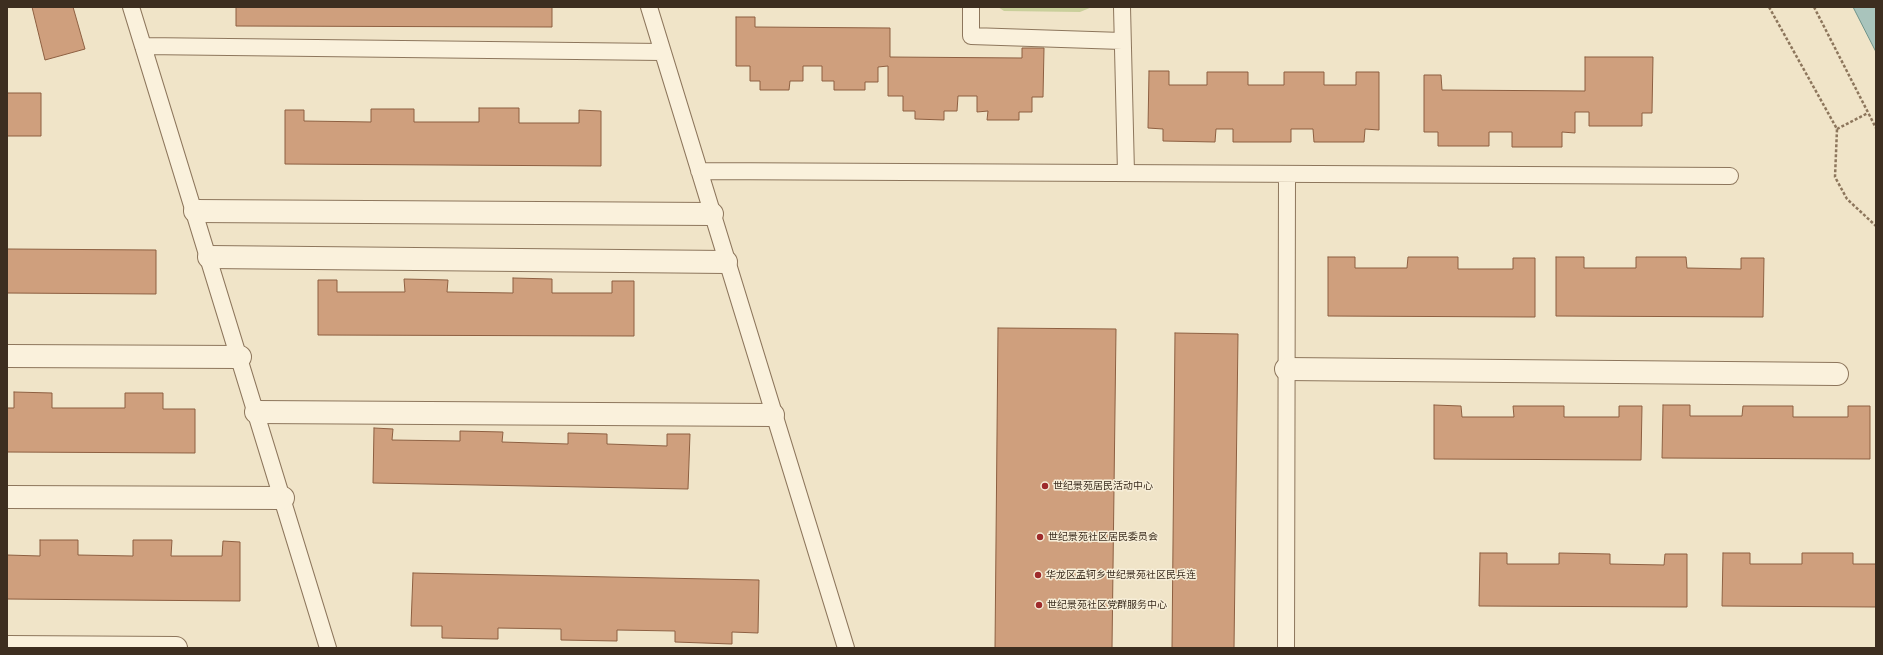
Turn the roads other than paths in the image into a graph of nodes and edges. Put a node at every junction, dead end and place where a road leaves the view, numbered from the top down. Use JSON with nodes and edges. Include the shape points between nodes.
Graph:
{"nodes":[{"id":1,"x":131,"y":7,"type":"edge"},
{"id":2,"x":649,"y":7,"type":"edge"},
{"id":3,"x":971,"y":7,"type":"edge"},
{"id":4,"x":1122,"y":7,"type":"edge"},
{"id":5,"x":1122,"y":40,"type":"junction"},
{"id":6,"x":143,"y":46,"type":"junction"},
{"id":7,"x":662,"y":52,"type":"junction"},
{"id":8,"x":698,"y":171,"type":"junction"},
{"id":9,"x":1126,"y":173,"type":"junction"},
{"id":10,"x":1287,"y":174,"type":"junction"},
{"id":11,"x":1730,"y":176,"type":"dead end"},
{"id":12,"x":194,"y":211,"type":"junction"},
{"id":13,"x":712,"y":214,"type":"junction"},
{"id":14,"x":209,"y":257,"type":"junction"},
{"id":15,"x":726,"y":262,"type":"junction"},
{"id":16,"x":7,"y":356,"type":"edge"},
{"id":17,"x":240,"y":357,"type":"junction"},
{"id":18,"x":1286,"y":369,"type":"junction"},
{"id":19,"x":1837,"y":374,"type":"dead end"},
{"id":20,"x":256,"y":412,"type":"junction"},
{"id":21,"x":773,"y":415,"type":"junction"},
{"id":22,"x":7,"y":497,"type":"edge"},
{"id":23,"x":283,"y":498,"type":"junction"},
{"id":24,"x":7,"y":647,"type":"edge"},
{"id":25,"x":176,"y":648,"type":"edge"},
{"id":26,"x":328,"y":648,"type":"edge"},
{"id":27,"x":846,"y":648,"type":"edge"},
{"id":28,"x":1286,"y":648,"type":"edge"}],
"edges":[{"from":1,"to":6,"type":"lane"},
{"from":2,"to":7,"type":"lane"},
{"from":3,"to":5,"type":"lane","via":[[971,36]]},
{"from":4,"to":5,"type":"lane"},
{"from":5,"to":9,"type":"lane"},
{"from":6,"to":7,"type":"lane"},
{"from":6,"to":12,"type":"lane"},
{"from":7,"to":8,"type":"lane"},
{"from":8,"to":9,"type":"lane"},
{"from":8,"to":13,"type":"lane"},
{"from":9,"to":10,"type":"lane"},
{"from":10,"to":11,"type":"lane"},
{"from":10,"to":18,"type":"lane"},
{"from":12,"to":13,"type":"street"},
{"from":12,"to":14,"type":"lane"},
{"from":13,"to":15,"type":"lane"},
{"from":14,"to":15,"type":"street"},
{"from":14,"to":17,"type":"lane"},
{"from":15,"to":21,"type":"lane"},
{"from":16,"to":17,"type":"street"},
{"from":17,"to":20,"type":"lane"},
{"from":18,"to":19,"type":"street"},
{"from":18,"to":28,"type":"lane"},
{"from":20,"to":21,"type":"street"},
{"from":20,"to":23,"type":"lane"},
{"from":21,"to":27,"type":"lane"},
{"from":22,"to":23,"type":"street"},
{"from":23,"to":26,"type":"lane"},
{"from":24,"to":25,"type":"street"}]}
